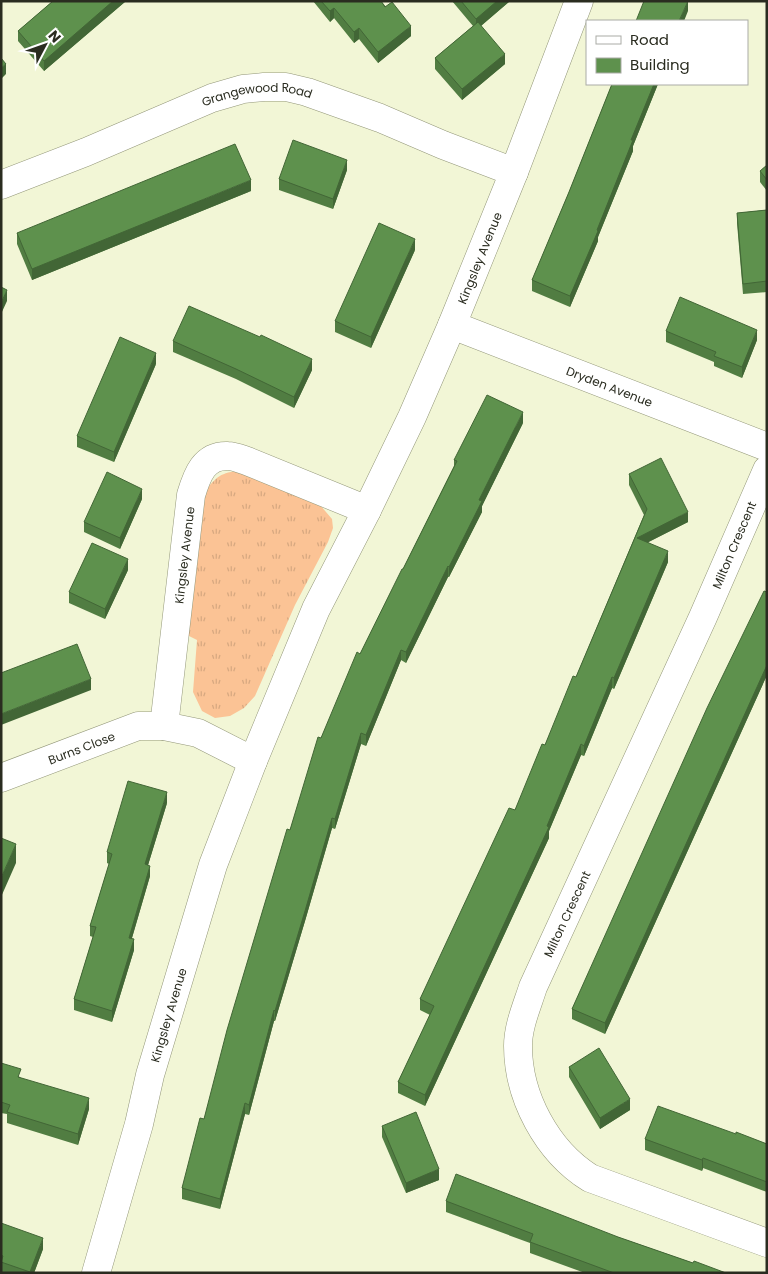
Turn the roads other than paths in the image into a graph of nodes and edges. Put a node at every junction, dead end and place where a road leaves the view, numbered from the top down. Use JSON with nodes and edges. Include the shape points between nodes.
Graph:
{"nodes":[{"id":1,"x":579,"y":1,"type":"edge"},
{"id":2,"x":514,"y":172,"type":"junction"},
{"id":3,"x":1,"y":184,"type":"edge"},
{"id":4,"x":452,"y":325,"type":"junction"},
{"id":5,"x":767,"y":447,"type":"edge"},
{"id":6,"x":767,"y":470,"type":"edge"},
{"id":7,"x":368,"y":510,"type":"junction"},
{"id":8,"x":164,"y":726,"type":"junction"},
{"id":9,"x":253,"y":761,"type":"junction"},
{"id":10,"x":1,"y":778,"type":"edge"},
{"id":11,"x":767,"y":1243,"type":"edge"},
{"id":12,"x":96,"y":1273,"type":"edge"}],
"edges":[{"from":1,"to":2,"type":"street","name":"Kingsley Avenue"},
{"from":2,"to":3,"type":"street","name":"Grangewood Road","via":[[307,92],[286,87],[264,87],[212,98]]},
{"from":2,"to":4,"type":"street","name":"Kingsley Avenue"},
{"from":4,"to":5,"type":"street","name":"Dryden Avenue"},
{"from":4,"to":7,"type":"street","name":"Kingsley Avenue"},
{"from":6,"to":11,"type":"street","name":"Milton Crescent","via":[[533,987],[518,1044],[523,1084],[534,1112],[549,1138],[575,1169],[590,1178]]},
{"from":7,"to":8,"type":"street","name":"Kingsley Avenue","via":[[247,460],[228,456],[210,460],[197,475],[192,495]]},
{"from":7,"to":9,"type":"street","name":"Kingsley Avenue","via":[[316,609]]},
{"from":8,"to":9,"type":"street","via":[[198,733]]},
{"from":8,"to":10,"type":"street","name":"Burns Close","via":[[138,726]]},
{"from":9,"to":12,"type":"street","name":"Kingsley Avenue","via":[[213,866],[150,1075]]}]}
